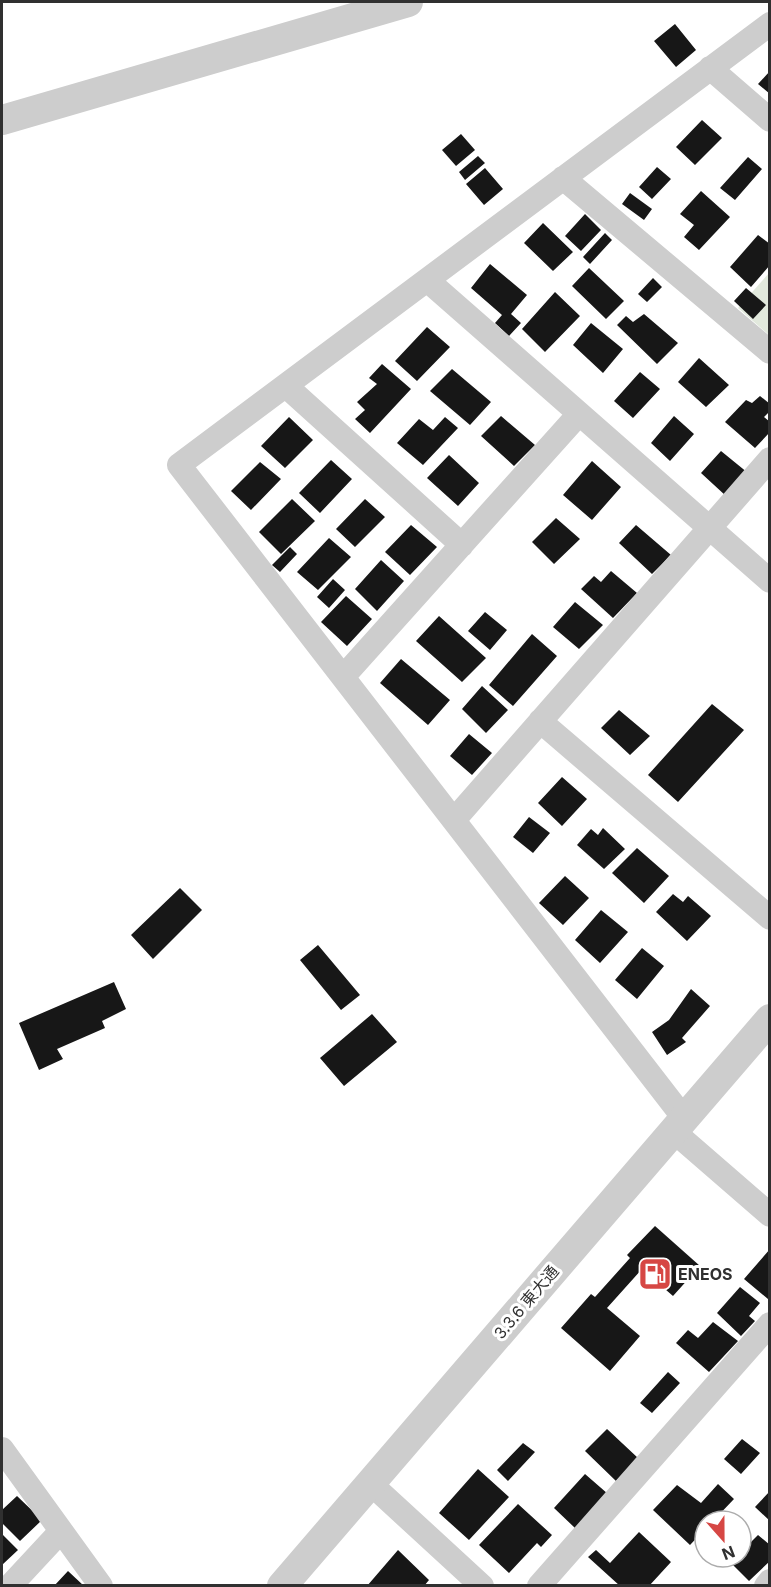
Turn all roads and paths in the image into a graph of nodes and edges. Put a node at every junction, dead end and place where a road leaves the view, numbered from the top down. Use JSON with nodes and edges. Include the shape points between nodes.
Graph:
{"nodes":[{"id":1,"x":408,"y":2,"type":"edge"},
{"id":2,"x":770,"y":24,"type":"edge"},
{"id":3,"x":710,"y":68,"type":"junction"},
{"id":4,"x":2,"y":120,"type":"edge"},
{"id":5,"x":770,"y":120,"type":"edge"},
{"id":6,"x":563,"y":178,"type":"junction"},
{"id":7,"x":427,"y":280,"type":"junction"},
{"id":8,"x":770,"y":352,"type":"edge"},
{"id":9,"x":286,"y":386,"type":"junction"},
{"id":10,"x":579,"y":414,"type":"junction"},
{"id":11,"x":770,"y":459,"type":"edge"},
{"id":12,"x":708,"y":529,"type":"junction"},
{"id":13,"x":462,"y":545,"type":"junction"},
{"id":14,"x":770,"y":581,"type":"edge"},
{"id":15,"x":344,"y":677,"type":"junction"},
{"id":16,"x":540,"y":721,"type":"junction"},
{"id":17,"x":454,"y":820,"type":"junction"},
{"id":18,"x":770,"y":918,"type":"edge"},
{"id":19,"x":770,"y":1019,"type":"edge"},
{"id":20,"x":678,"y":1123,"type":"junction"},
{"id":21,"x":770,"y":1215,"type":"edge"},
{"id":22,"x":770,"y":1324,"type":"edge"},
{"id":23,"x":2,"y":1449,"type":"edge"},
{"id":24,"x":371,"y":1484,"type":"junction"},
{"id":25,"x":61,"y":1531,"type":"junction"},
{"id":26,"x":770,"y":1581,"type":"edge"},
{"id":27,"x":10,"y":1586,"type":"edge"},
{"id":28,"x":101,"y":1586,"type":"edge"},
{"id":29,"x":282,"y":1586,"type":"edge"},
{"id":30,"x":482,"y":1586,"type":"edge"},
{"id":31,"x":539,"y":1586,"type":"edge"},
{"id":32,"x":766,"y":1586,"type":"edge"}],
"edges":[{"from":1,"to":4,"type":"street"},
{"from":2,"to":3,"type":"street"},
{"from":3,"to":5,"type":"street"},
{"from":3,"to":6,"type":"street"},
{"from":6,"to":7,"type":"street"},
{"from":6,"to":8,"type":"street"},
{"from":7,"to":9,"type":"street"},
{"from":7,"to":10,"type":"street"},
{"from":9,"to":13,"type":"street"},
{"from":9,"to":15,"type":"street","via":[[179,465]]},
{"from":10,"to":12,"type":"street"},
{"from":10,"to":13,"type":"street"},
{"from":11,"to":12,"type":"street"},
{"from":12,"to":14,"type":"street"},
{"from":12,"to":16,"type":"street"},
{"from":13,"to":15,"type":"street"},
{"from":15,"to":17,"type":"street"},
{"from":16,"to":17,"type":"street"},
{"from":16,"to":18,"type":"street"},
{"from":17,"to":20,"type":"street"},
{"from":19,"to":20,"type":"street","name":"3.3.6 東大通"},
{"from":20,"to":21,"type":"street"},
{"from":20,"to":24,"type":"street","name":"3.3.6 東大通"},
{"from":22,"to":31,"type":"street"},
{"from":23,"to":25,"type":"street"},
{"from":24,"to":29,"type":"street","name":"3.3.6 東大通"},
{"from":24,"to":30,"type":"street"},
{"from":25,"to":27,"type":"street"},
{"from":25,"to":28,"type":"street"},
{"from":26,"to":32,"type":"street"}]}
